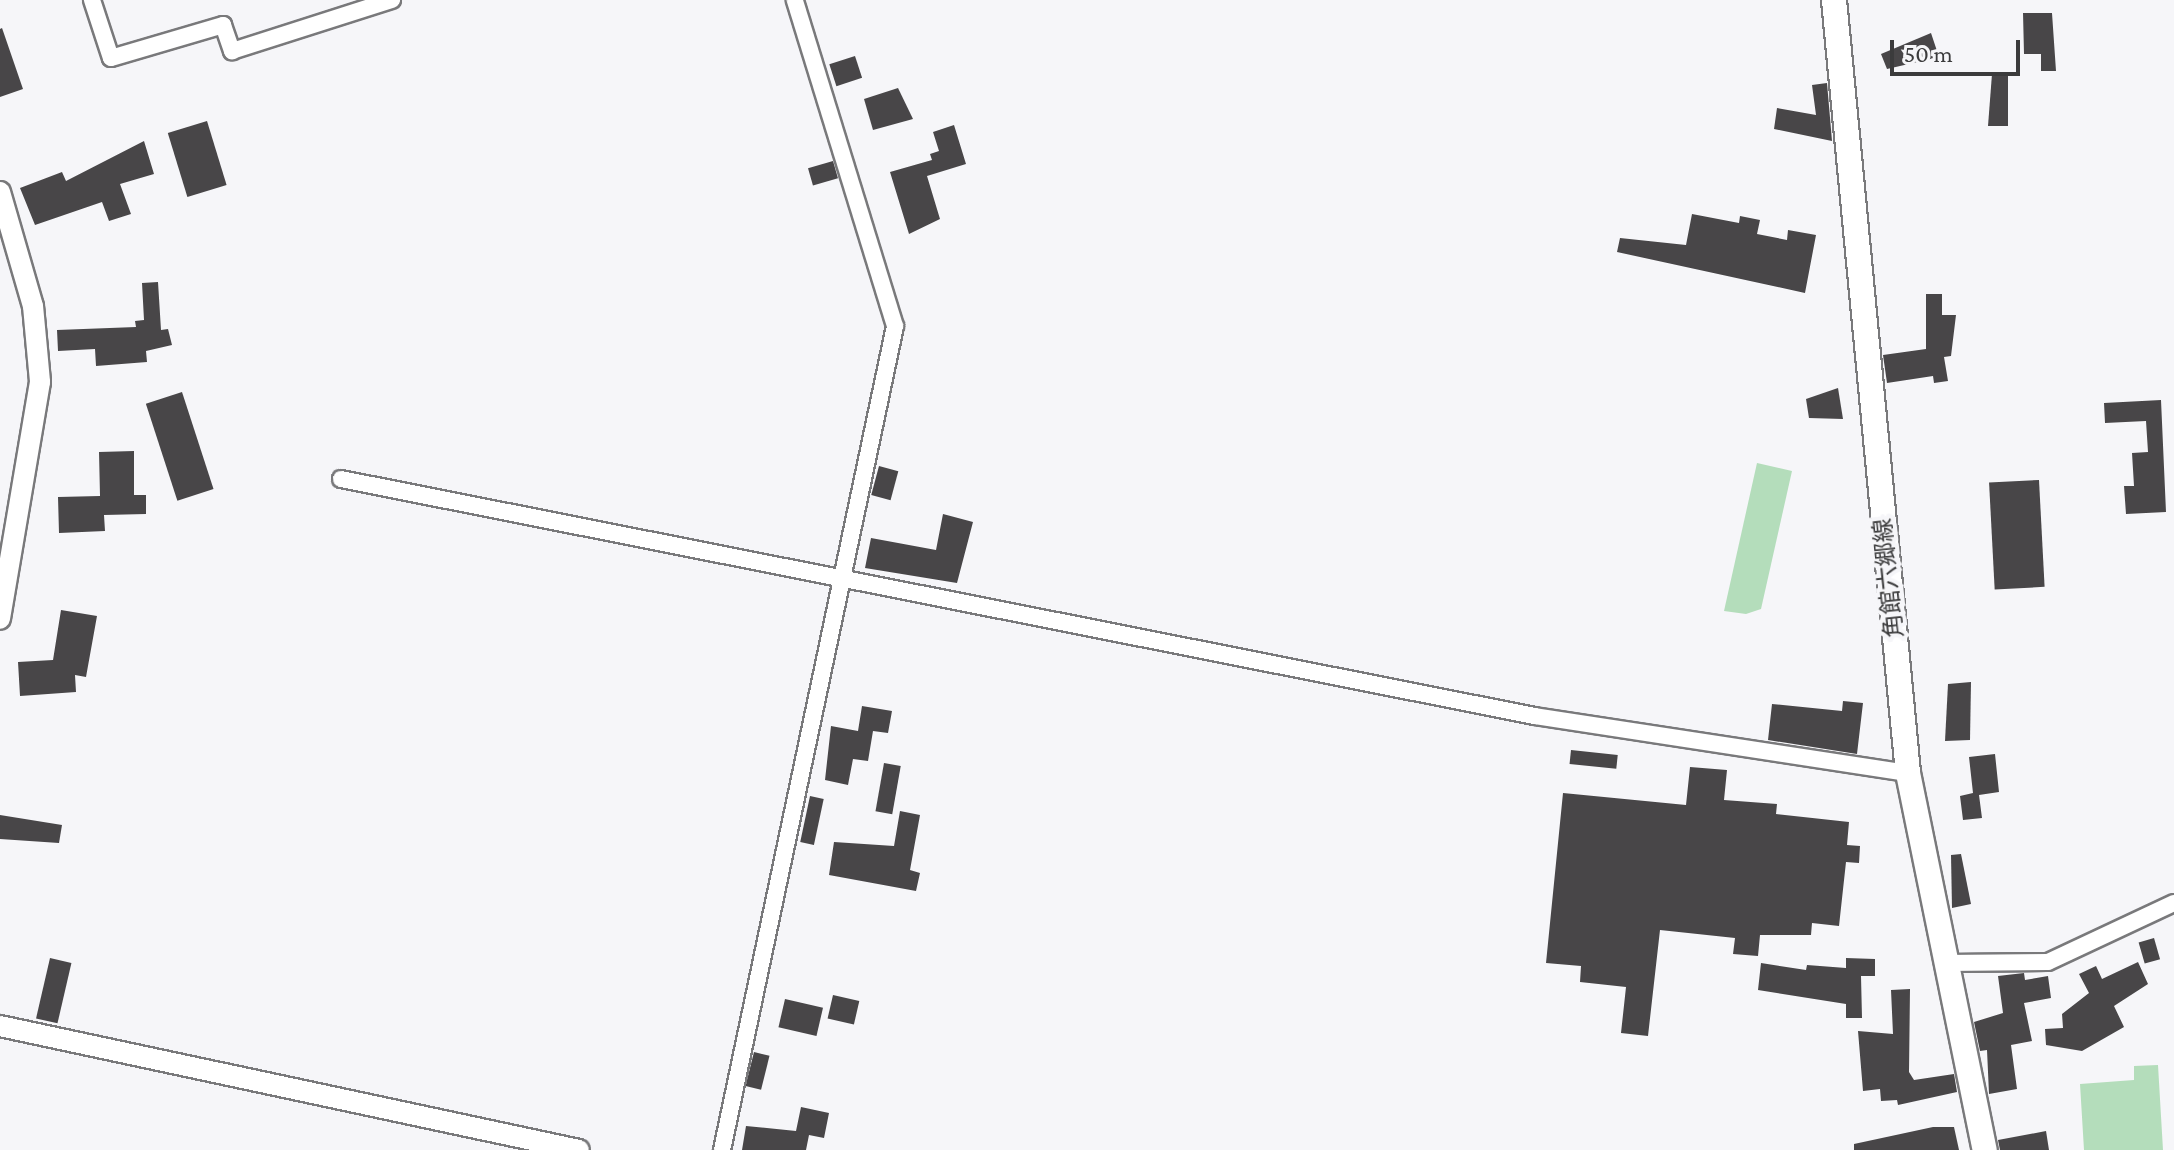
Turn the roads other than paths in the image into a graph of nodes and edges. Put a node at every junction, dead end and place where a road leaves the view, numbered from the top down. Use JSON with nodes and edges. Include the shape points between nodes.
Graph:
{"nodes":[{"id":1,"x":92,"y":0,"type":"edge"},
{"id":2,"x":392,"y":0,"type":"edge"},
{"id":3,"x":795,"y":0,"type":"edge"},
{"id":4,"x":1834,"y":0,"type":"edge"},
{"id":5,"x":0,"y":192,"type":"edge"},
{"id":6,"x":341,"y":479,"type":"dead end"},
{"id":7,"x":845,"y":576,"type":"junction"},
{"id":8,"x":0,"y":619,"type":"edge"},
{"id":9,"x":1908,"y":773,"type":"junction"},
{"id":10,"x":2174,"y":903,"type":"edge"},
{"id":11,"x":1945,"y":963,"type":"junction"},
{"id":12,"x":0,"y":1026,"type":"edge"},
{"id":13,"x":579,"y":1150,"type":"edge"},
{"id":14,"x":722,"y":1150,"type":"edge"},
{"id":15,"x":1985,"y":1150,"type":"edge"}],
"edges":[{"from":1,"to":2,"type":"street","via":[[111,58],[223,25],[232,51]]},
{"from":3,"to":7,"type":"street","via":[[894,307],[893,346]]},
{"from":4,"to":9,"type":"main road","name":"角館六郷線"},
{"from":5,"to":8,"type":"street","via":[[33,306],[40,369],[27,484]]},
{"from":6,"to":7,"type":"street"},
{"from":7,"to":9,"type":"street","via":[[1535,716]]},
{"from":7,"to":14,"type":"street"},
{"from":9,"to":11,"type":"main road","name":"角館六郷線"},
{"from":10,"to":11,"type":"street","via":[[2048,962]]},
{"from":11,"to":15,"type":"main road","name":"角館六郷線"},
{"from":12,"to":13,"type":"street"}]}
